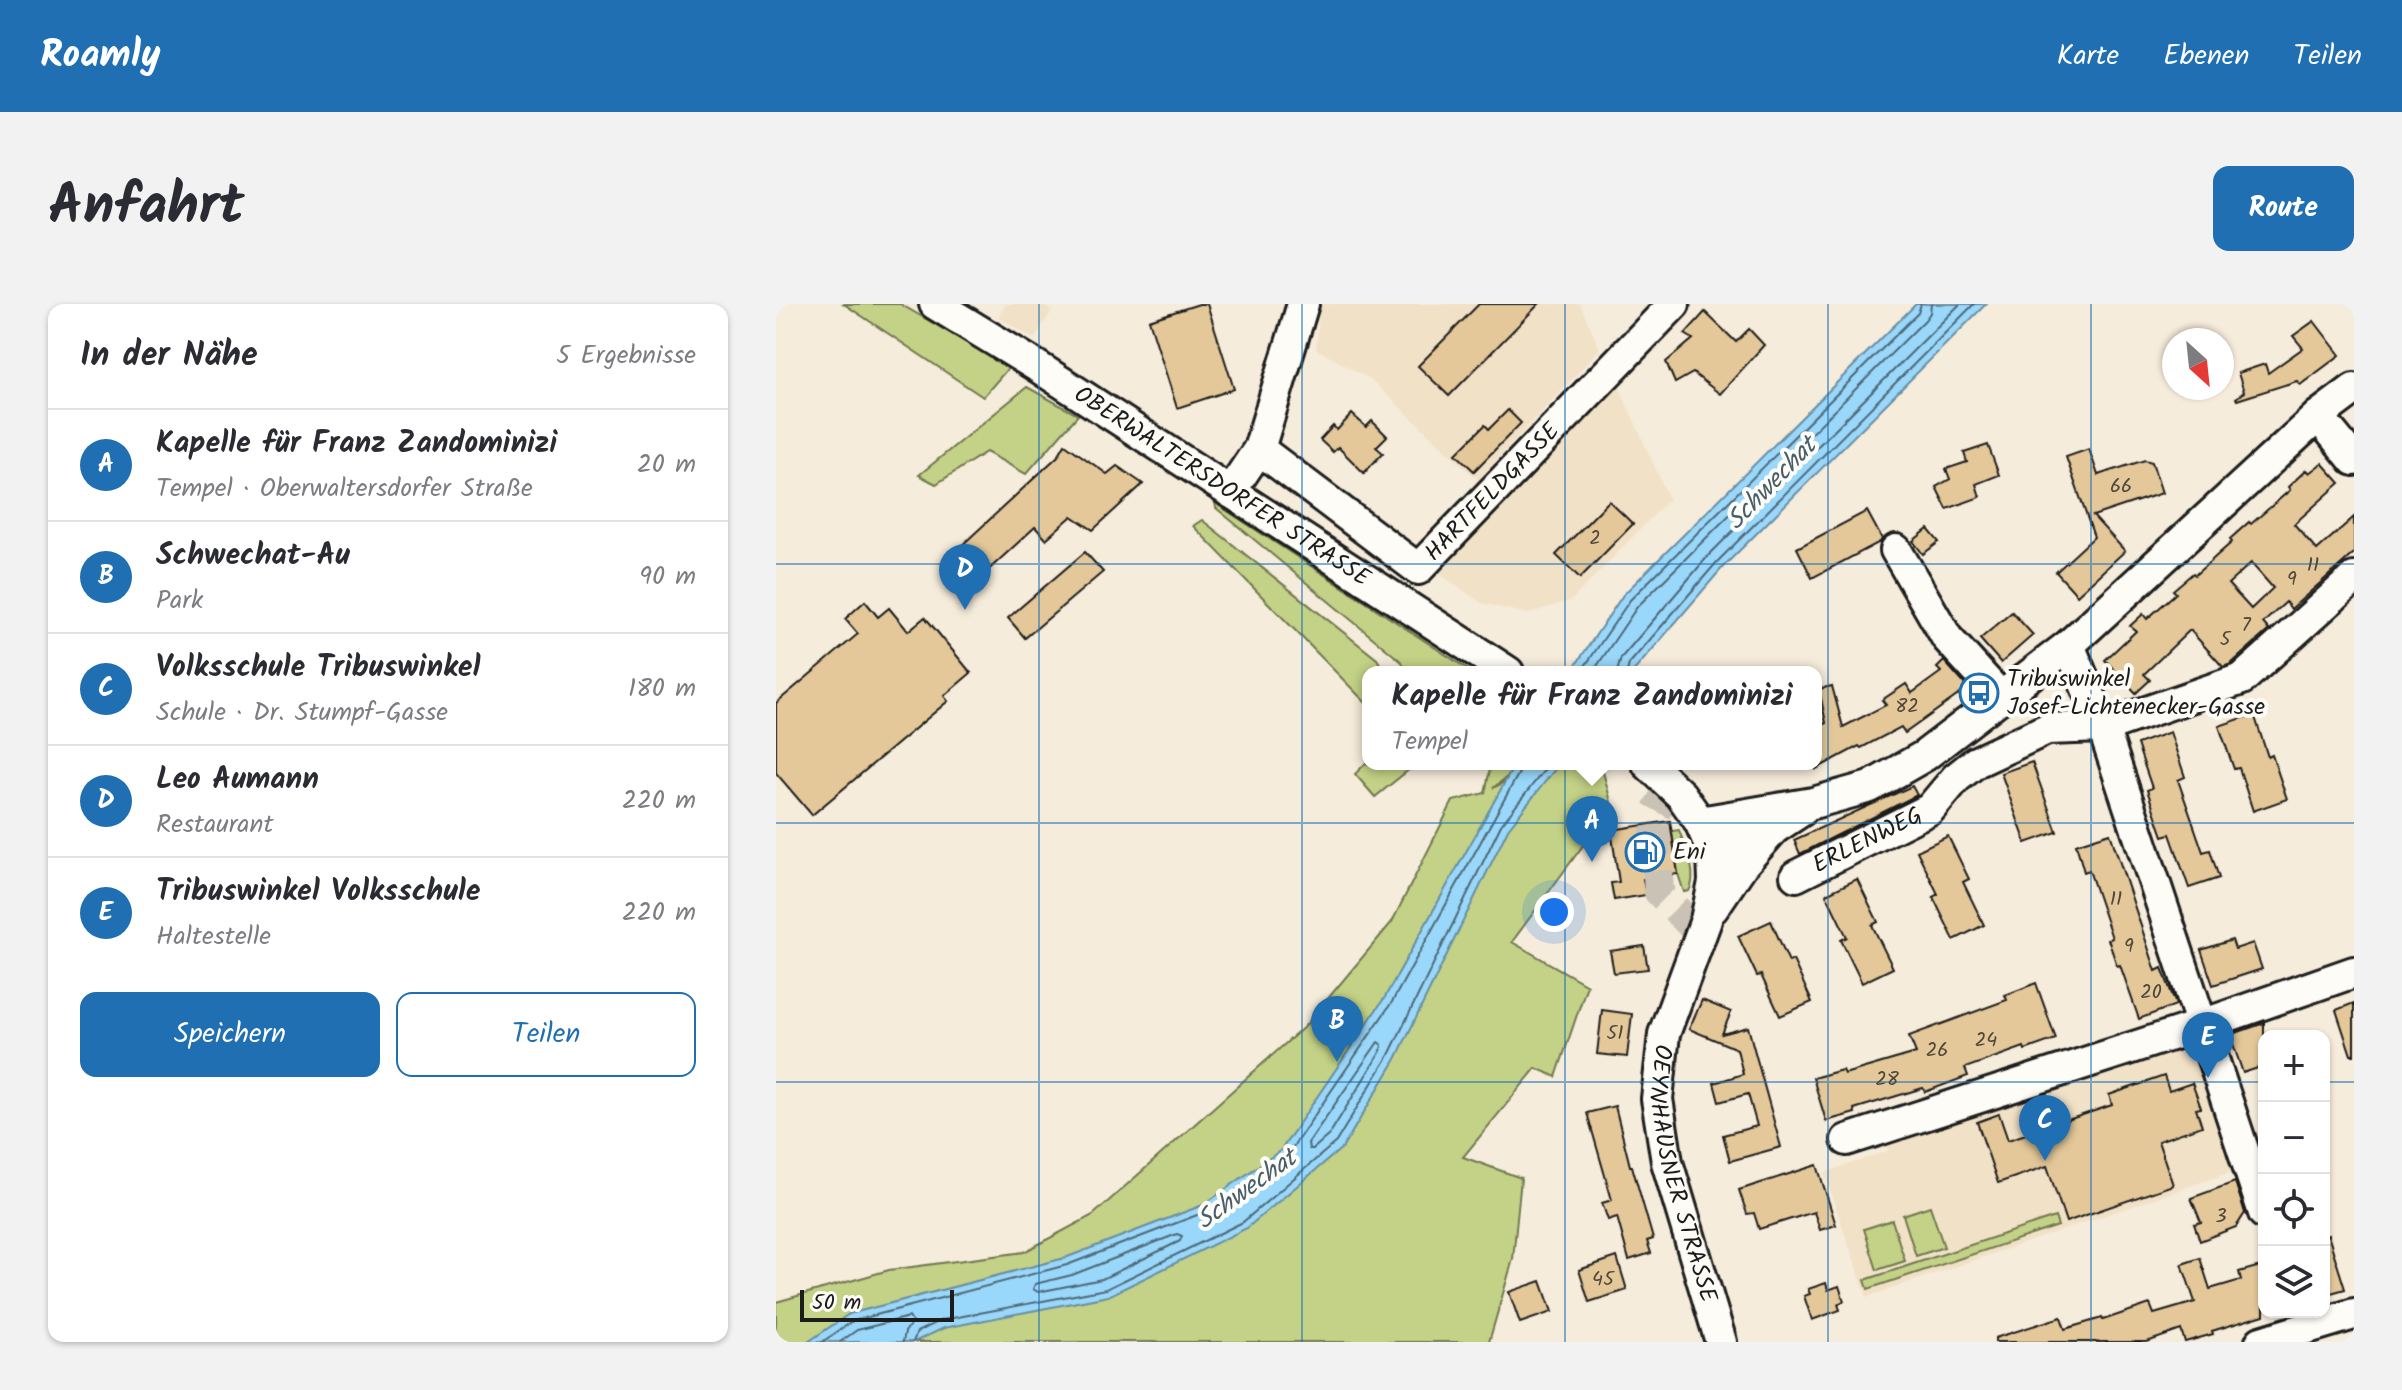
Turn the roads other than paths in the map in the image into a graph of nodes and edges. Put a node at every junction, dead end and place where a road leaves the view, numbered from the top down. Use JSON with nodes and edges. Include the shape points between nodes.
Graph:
{"nodes":[{"id":1,"x":935,"y":304,"type":"edge"},
{"id":2,"x":1303,"y":304,"type":"edge"},
{"id":3,"x":1674,"y":304,"type":"edge"},
{"id":4,"x":2354,"y":389,"type":"edge"},
{"id":5,"x":2318,"y":416,"type":"junction"},
{"id":6,"x":1259,"y":449,"type":"junction"},
{"id":7,"x":2354,"y":460,"type":"edge"},
{"id":8,"x":1230,"y":492,"type":"junction"},
{"id":9,"x":1896,"y":550,"type":"dead end"},
{"id":10,"x":2354,"y":578,"type":"edge"},
{"id":11,"x":2069,"y":645,"type":"junction"},
{"id":12,"x":1499,"y":666,"type":"edge"},
{"id":13,"x":2000,"y":696,"type":"junction"},
{"id":14,"x":2103,"y":727,"type":"junction"},
{"id":15,"x":1654,"y":770,"type":"edge"},
{"id":16,"x":1813,"y":803,"type":"junction"},
{"id":17,"x":1700,"y":822,"type":"junction"},
{"id":18,"x":1772,"y":830,"type":"junction"},
{"id":19,"x":1713,"y":852,"type":"junction"},
{"id":20,"x":1796,"y":876,"type":"dead end"},
{"id":21,"x":1706,"y":920,"type":"junction"},
{"id":22,"x":2354,"y":972,"type":"edge"},
{"id":23,"x":2202,"y":1025,"type":"junction"},
{"id":24,"x":1847,"y":1140,"type":"dead end"},
{"id":25,"x":2258,"y":1195,"type":"edge"},
{"id":26,"x":2354,"y":1314,"type":"edge"},
{"id":27,"x":2299,"y":1321,"type":"edge"},
{"id":28,"x":1721,"y":1342,"type":"edge"},
{"id":29,"x":2261,"y":1342,"type":"edge"}],
"edges":[{"from":1,"to":8,"type":"street","name":"OBERWALTERSDORFER STRASSE"},
{"from":2,"to":6,"type":"street"},
{"from":3,"to":6,"type":"street","name":"HARTFELDGASSE","via":[[1418,569]]},
{"from":4,"to":5,"type":"street"},
{"from":5,"to":7,"type":"street"},
{"from":5,"to":11,"type":"street"},
{"from":6,"to":8,"type":"street"},
{"from":8,"to":12,"type":"street","name":"OBERWALTERSDORFER STRASSE"},
{"from":9,"to":13,"type":"street","via":[[1947,638]]},
{"from":10,"to":14,"type":"street","name":"ERLENWEG","via":[[2242,679]]},
{"from":11,"to":13,"type":"street"},
{"from":11,"to":14,"type":"street"},
{"from":13,"to":16,"type":"street","via":[[1924,756],[1870,787]]},
{"from":14,"to":20,"type":"street","name":"ERLENWEG","via":[[2047,729],[1976,762],[1930,809]]},
{"from":14,"to":23,"type":"street"},
{"from":15,"to":17,"type":"street"},
{"from":16,"to":17,"type":"street"},
{"from":16,"to":18,"type":"street"},
{"from":17,"to":19,"type":"street","name":"OEYNHAUSNER STRASSE"},
{"from":18,"to":19,"type":"street"},
{"from":18,"to":21,"type":"street"},
{"from":19,"to":21,"type":"street","name":"OEYNHAUSNER STRASSE","via":[[1714,882]]},
{"from":21,"to":28,"type":"street","name":"OEYNHAUSNER STRASSE","via":[[1664,1034],[1657,1099],[1667,1162]]},
{"from":22,"to":23,"type":"street"},
{"from":23,"to":24,"type":"street"},
{"from":23,"to":25,"type":"street"},
{"from":26,"to":27,"type":"street"},
{"from":27,"to":29,"type":"street"}]}
